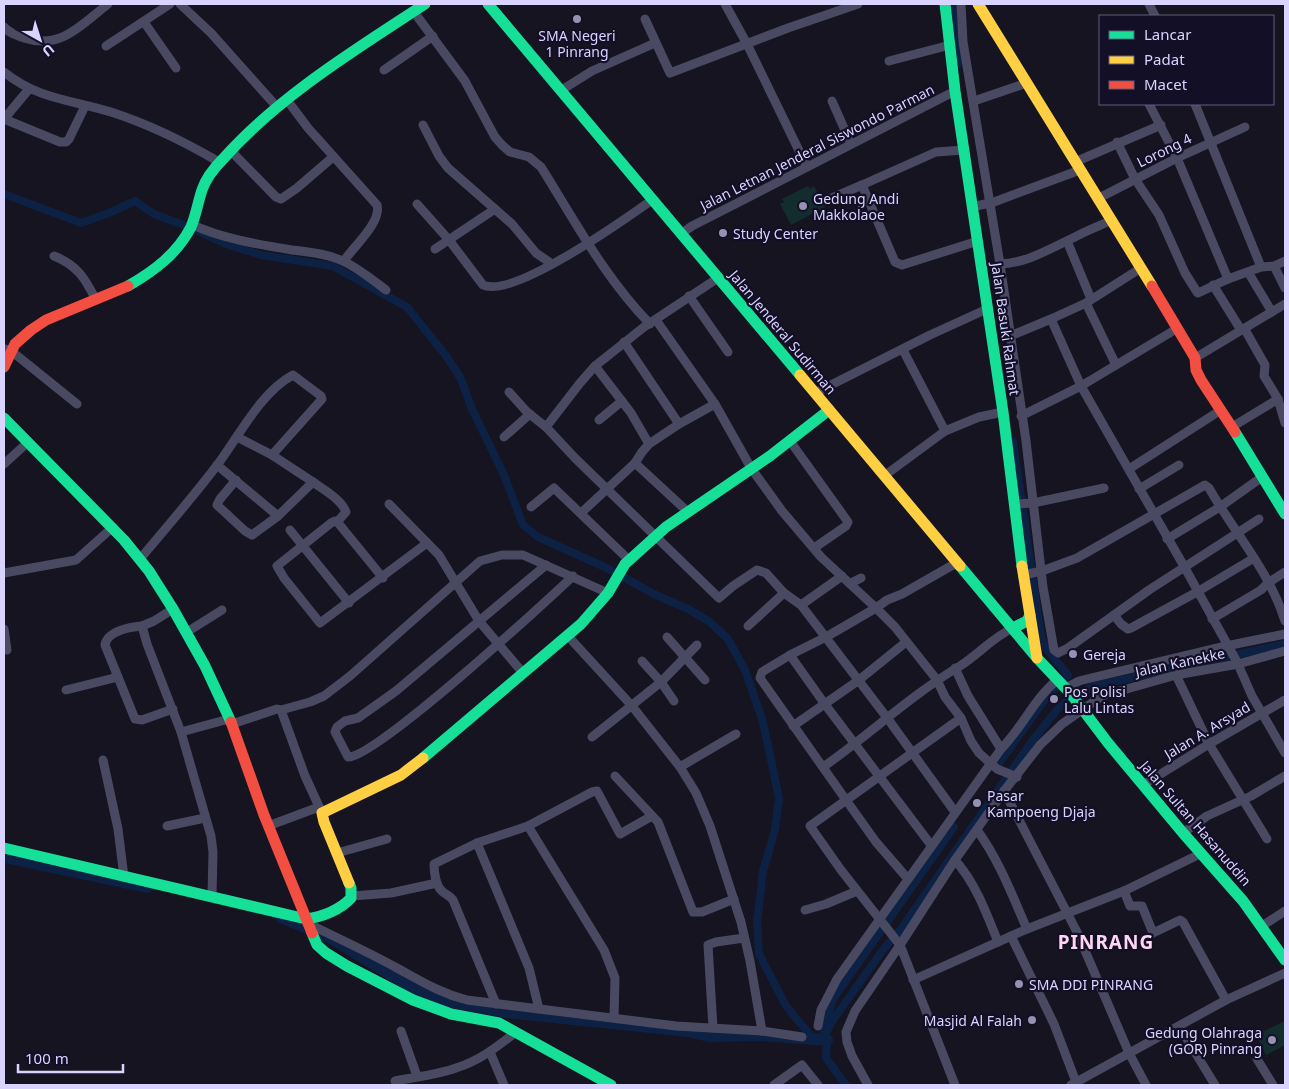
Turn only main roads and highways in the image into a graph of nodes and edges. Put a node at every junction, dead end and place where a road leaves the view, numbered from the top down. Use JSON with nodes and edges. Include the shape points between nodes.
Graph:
{"nodes":[{"id":1,"x":425,"y":4,"type":"edge"},
{"id":2,"x":488,"y":4,"type":"edge"},
{"id":3,"x":945,"y":4,"type":"edge"},
{"id":4,"x":978,"y":4,"type":"edge"},
{"id":5,"x":7,"y":350,"type":"edge"},
{"id":6,"x":4,"y":367,"type":"edge"},
{"id":7,"x":829,"y":410,"type":"junction"},
{"id":8,"x":4,"y":418,"type":"edge"},
{"id":9,"x":1284,"y":511,"type":"edge"},
{"id":10,"x":1030,"y":615,"type":"junction"},
{"id":11,"x":1013,"y":628,"type":"junction"},
{"id":12,"x":1038,"y":658,"type":"junction"},
{"id":13,"x":1064,"y":686,"type":"joint"},
{"id":14,"x":4,"y":848,"type":"edge"},
{"id":15,"x":308,"y":923,"type":"junction"},
{"id":16,"x":1285,"y":960,"type":"edge"},
{"id":17,"x":611,"y":1085,"type":"edge"}],
"edges":[{"from":1,"to":5,"type":"main road","via":[[277,107],[230,150],[200,195],[196,227],[152,272],[129,287],[46,320]]},
{"from":2,"to":7,"type":"main road","name":"Jalan Jenderal Sudirman"},
{"from":3,"to":10,"type":"main road","name":"Jalan Basuki Rahmat","via":[[955,91],[1018,504]]},
{"from":4,"to":9,"type":"main road","via":[[1178,328],[1195,358],[1201,380]]},
{"from":5,"to":6,"type":"main road"},
{"from":7,"to":11,"type":"main road","name":"Jalan Jenderal Sudirman"},
{"from":7,"to":15,"type":"main road","via":[[790,441],[670,523],[626,564],[609,591],[581,624],[427,755],[401,775],[320,810],[352,896],[347,903]]},
{"from":8,"to":15,"type":"main road","via":[[113,527],[140,559],[174,609],[231,722],[268,826]]},
{"from":10,"to":11,"type":"main road","via":[[1027,621]]},
{"from":10,"to":12,"type":"main road","name":"Jalan Basuki Rahmat"},
{"from":11,"to":12,"type":"main road","name":"Jalan Jenderal Sudirman"},
{"from":12,"to":13,"type":"main road","name":"Jalan Jenderal Sudirman"},
{"from":13,"to":16,"type":"main road","name":"Jalan Sultan Hasanuddin","via":[[1108,743],[1243,901]]},
{"from":14,"to":15,"type":"main road","via":[[212,896]]},
{"from":15,"to":17,"type":"main road","via":[[317,945],[347,966],[414,1000],[451,1014],[499,1023]]}]}
